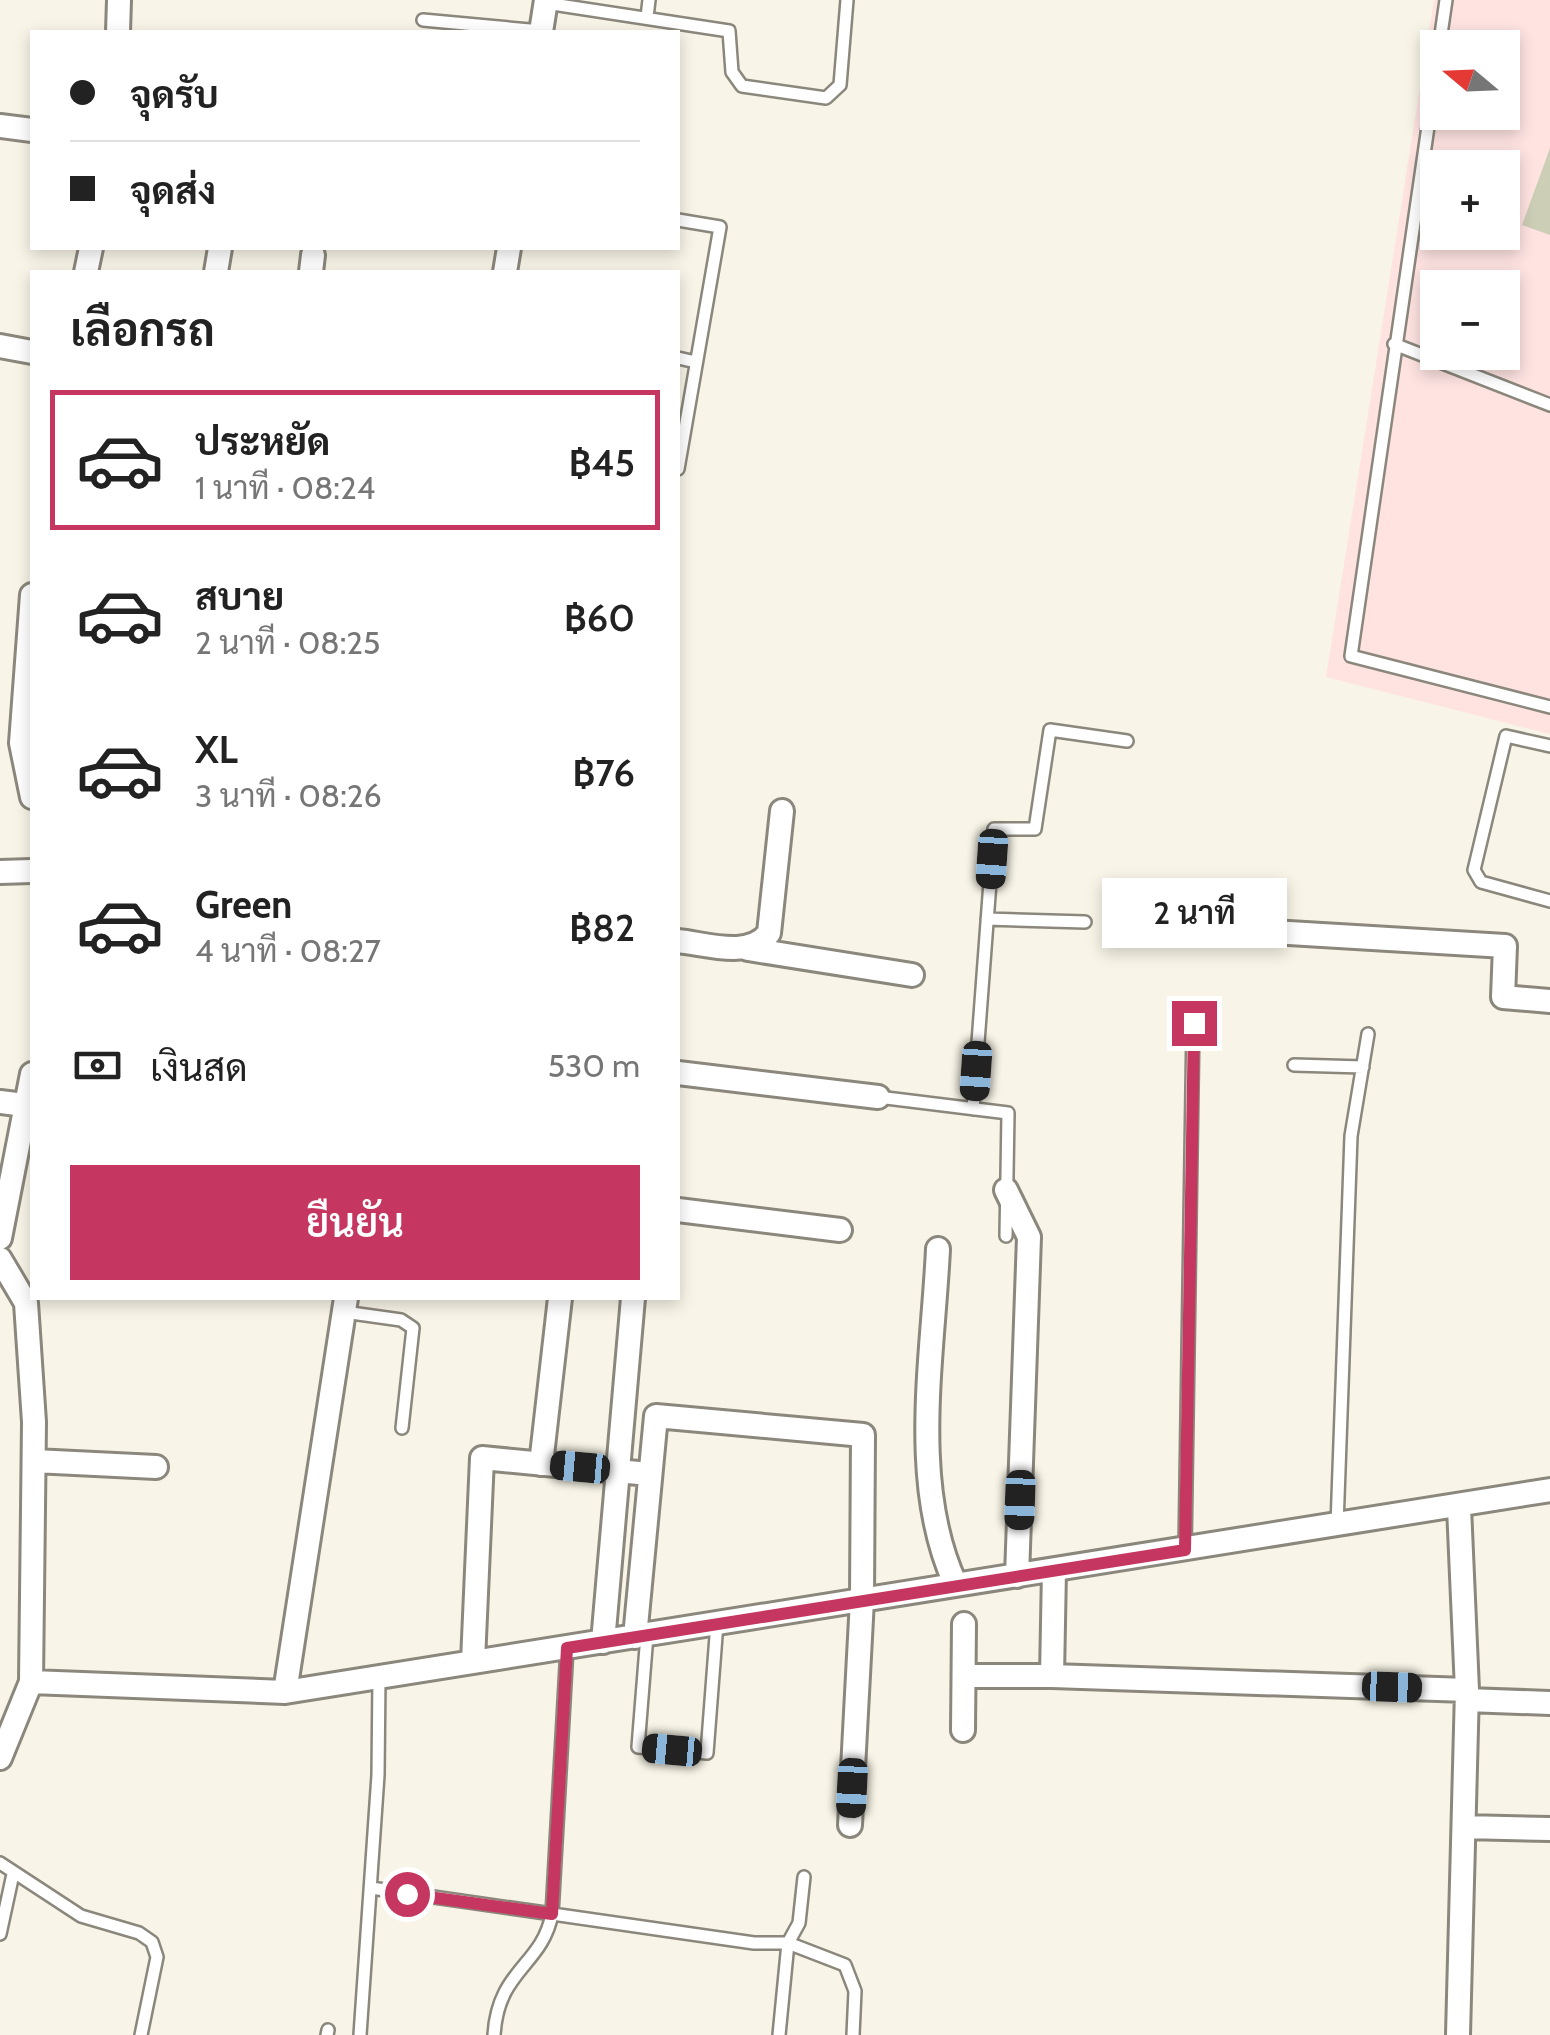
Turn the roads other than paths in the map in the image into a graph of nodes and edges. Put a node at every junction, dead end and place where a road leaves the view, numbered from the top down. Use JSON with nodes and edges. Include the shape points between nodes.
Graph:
{"nodes":[{"id":1,"x":120,"y":0,"type":"edge"},
{"id":2,"x":649,"y":0,"type":"edge"},
{"id":3,"x":846,"y":0,"type":"edge"},
{"id":4,"x":1446,"y":0,"type":"edge"},
{"id":5,"x":546,"y":1,"type":"edge"},
{"id":6,"x":647,"y":17,"type":"junction"},
{"id":7,"x":423,"y":20,"type":"dead end"},
{"id":8,"x":118,"y":30,"type":"edge"},
{"id":9,"x":521,"y":30,"type":"edge"},
{"id":10,"x":541,"y":30,"type":"edge"},
{"id":11,"x":1442,"y":30,"type":"edge"},
{"id":12,"x":0,"y":126,"type":"edge"},
{"id":13,"x":30,"y":130,"type":"edge"},
{"id":14,"x":1427,"y":130,"type":"edge"},
{"id":15,"x":680,"y":220,"type":"edge"},
{"id":16,"x":1394,"y":344,"type":"junction"},
{"id":17,"x":0,"y":346,"type":"edge"},
{"id":18,"x":30,"y":352,"type":"edge"},
{"id":19,"x":680,"y":358,"type":"edge"},
{"id":20,"x":696,"y":362,"type":"junction"},
{"id":21,"x":1550,"y":405,"type":"edge"},
{"id":22,"x":680,"y":458,"type":"edge"},
{"id":23,"x":30,"y":609,"type":"edge"},
{"id":24,"x":1550,"y":706,"type":"edge"},
{"id":25,"x":11,"y":741,"type":"edge"},
{"id":26,"x":1126,"y":741,"type":"dead end"},
{"id":27,"x":1550,"y":746,"type":"edge"},
{"id":28,"x":30,"y":792,"type":"edge"},
{"id":29,"x":782,"y":811,"type":"dead end"},
{"id":30,"x":0,"y":872,"type":"edge"},
{"id":31,"x":30,"y":872,"type":"edge"},
{"id":32,"x":1550,"y":901,"type":"edge"},
{"id":33,"x":987,"y":919,"type":"junction"},
{"id":34,"x":1085,"y":922,"type":"dead end"},
{"id":35,"x":1272,"y":932,"type":"dead end"},
{"id":36,"x":680,"y":941,"type":"edge"},
{"id":37,"x":748,"y":949,"type":"junction"},
{"id":38,"x":912,"y":975,"type":"dead end"},
{"id":39,"x":1550,"y":1001,"type":"edge"},
{"id":40,"x":1194,"y":1023,"type":"dead end"},
{"id":41,"x":1368,"y":1034,"type":"dead end"},
{"id":42,"x":1294,"y":1065,"type":"dead end"},
{"id":43,"x":1363,"y":1067,"type":"junction"},
{"id":44,"x":680,"y":1073,"type":"edge"},
{"id":45,"x":878,"y":1097,"type":"joint"},
{"id":46,"x":0,"y":1102,"type":"edge"},
{"id":47,"x":30,"y":1105,"type":"edge"},
{"id":48,"x":973,"y":1108,"type":"junction"},
{"id":49,"x":30,"y":1109,"type":"edge"},
{"id":50,"x":1006,"y":1190,"type":"junction"},
{"id":51,"x":680,"y":1210,"type":"edge"},
{"id":52,"x":840,"y":1230,"type":"dead end"},
{"id":53,"x":1006,"y":1236,"type":"dead end"},
{"id":54,"x":0,"y":1238,"type":"edge"},
{"id":55,"x":938,"y":1248,"type":"dead end"},
{"id":56,"x":0,"y":1259,"type":"edge"},
{"id":57,"x":560,"y":1300,"type":"edge"},
{"id":58,"x":634,"y":1300,"type":"edge"},
{"id":59,"x":345,"y":1304,"type":"edge"},
{"id":60,"x":402,"y":1428,"type":"dead end"},
{"id":61,"x":34,"y":1461,"type":"junction"},
{"id":62,"x":541,"y":1464,"type":"junction"},
{"id":63,"x":156,"y":1467,"type":"dead end"},
{"id":64,"x":619,"y":1471,"type":"junction"},
{"id":65,"x":650,"y":1474,"type":"junction"},
{"id":66,"x":1550,"y":1490,"type":"edge"},
{"id":67,"x":1459,"y":1507,"type":"junction"},
{"id":68,"x":1337,"y":1525,"type":"junction"},
{"id":69,"x":1185,"y":1550,"type":"junction"},
{"id":70,"x":1054,"y":1570,"type":"junction"},
{"id":71,"x":1017,"y":1576,"type":"junction"},
{"id":72,"x":955,"y":1583,"type":"junction"},
{"id":73,"x":862,"y":1600,"type":"junction"},
{"id":74,"x":716,"y":1623,"type":"junction"},
{"id":75,"x":964,"y":1624,"type":"dead end"},
{"id":76,"x":641,"y":1636,"type":"junction"},
{"id":77,"x":603,"y":1642,"type":"junction"},
{"id":78,"x":567,"y":1648,"type":"junction"},
{"id":79,"x":472,"y":1661,"type":"junction"},
{"id":80,"x":964,"y":1676,"type":"junction"},
{"id":81,"x":1052,"y":1676,"type":"junction"},
{"id":82,"x":379,"y":1677,"type":"junction"},
{"id":83,"x":31,"y":1682,"type":"junction"},
{"id":84,"x":285,"y":1692,"type":"junction"},
{"id":85,"x":1467,"y":1695,"type":"junction"},
{"id":86,"x":1550,"y":1703,"type":"edge"},
{"id":87,"x":963,"y":1730,"type":"dead end"},
{"id":88,"x":0,"y":1758,"type":"edge"},
{"id":89,"x":850,"y":1825,"type":"dead end"},
{"id":90,"x":1464,"y":1827,"type":"junction"},
{"id":91,"x":1550,"y":1830,"type":"edge"},
{"id":92,"x":0,"y":1863,"type":"edge"},
{"id":93,"x":13,"y":1874,"type":"junction"},
{"id":94,"x":804,"y":1877,"type":"dead end"},
{"id":95,"x":371,"y":1888,"type":"junction"},
{"id":96,"x":552,"y":1914,"type":"junction"},
{"id":97,"x":0,"y":1934,"type":"edge"},
{"id":98,"x":788,"y":1943,"type":"junction"},
{"id":99,"x":141,"y":2035,"type":"edge"},
{"id":100,"x":360,"y":2035,"type":"edge"},
{"id":101,"x":494,"y":2035,"type":"edge"},
{"id":102,"x":779,"y":2035,"type":"edge"},
{"id":103,"x":853,"y":2035,"type":"edge"},
{"id":104,"x":1458,"y":2035,"type":"edge"}],
"edges":[{"from":1,"to":8,"type":"street"},
{"from":2,"to":6,"type":"lane"},
{"from":3,"to":6,"type":"lane","via":[[840,84],[826,98],[742,86],[732,72],[730,31]]},
{"from":4,"to":11,"type":"lane"},
{"from":5,"to":6,"type":"lane"},
{"from":5,"to":10,"type":"street"},
{"from":7,"to":9,"type":"lane"},
{"from":12,"to":13,"type":"street"},
{"from":14,"to":16,"type":"lane"},
{"from":15,"to":20,"type":"lane","via":[[720,227]]},
{"from":16,"to":21,"type":"lane"},
{"from":16,"to":24,"type":"lane","via":[[1351,656]]},
{"from":17,"to":18,"type":"street"},
{"from":19,"to":20,"type":"lane"},
{"from":20,"to":22,"type":"lane"},
{"from":23,"to":25,"type":"street"},
{"from":25,"to":28,"type":"street"},
{"from":26,"to":33,"type":"lane","via":[[1050,730],[1036,829],[994,829]]},
{"from":27,"to":32,"type":"lane","via":[[1506,736],[1474,870],[1481,882]]},
{"from":29,"to":37,"type":"street","via":[[769,933]]},
{"from":30,"to":31,"type":"street"},
{"from":33,"to":34,"type":"lane"},
{"from":33,"to":48,"type":"lane"},
{"from":35,"to":39,"type":"street","via":[[1506,946],[1503,997]]},
{"from":36,"to":37,"type":"street"},
{"from":37,"to":38,"type":"street"},
{"from":40,"to":69,"type":"lane"},
{"from":41,"to":43,"type":"lane"},
{"from":42,"to":43,"type":"lane"},
{"from":43,"to":68,"type":"lane","via":[[1352,1136]]},
{"from":44,"to":45,"type":"street"},
{"from":45,"to":48,"type":"lane"},
{"from":46,"to":47,"type":"street"},
{"from":48,"to":50,"type":"lane","via":[[1008,1113]]},
{"from":49,"to":54,"type":"street"},
{"from":50,"to":53,"type":"lane"},
{"from":50,"to":71,"type":"street","via":[[1029,1237]]},
{"from":51,"to":52,"type":"street"},
{"from":55,"to":72,"type":"street","via":[[929,1449],[935,1522]]},
{"from":56,"to":61,"type":"street","via":[[26,1303]]},
{"from":57,"to":62,"type":"street"},
{"from":58,"to":64,"type":"street"},
{"from":59,"to":60,"type":"lane","via":[[413,1328]]},
{"from":59,"to":84,"type":"street"},
{"from":61,"to":63,"type":"street"},
{"from":61,"to":83,"type":"street"},
{"from":62,"to":64,"type":"street"},
{"from":62,"to":79,"type":"street","via":[[482,1458]]},
{"from":64,"to":65,"type":"street"},
{"from":64,"to":77,"type":"street"},
{"from":65,"to":73,"type":"street","via":[[656,1416],[863,1435]]},
{"from":65,"to":76,"type":"street"},
{"from":66,"to":67,"type":"street"},
{"from":67,"to":68,"type":"street"},
{"from":67,"to":85,"type":"street"},
{"from":68,"to":69,"type":"street"},
{"from":69,"to":70,"type":"street"},
{"from":70,"to":71,"type":"street"},
{"from":70,"to":81,"type":"street"},
{"from":71,"to":72,"type":"street"},
{"from":72,"to":73,"type":"street"},
{"from":73,"to":74,"type":"street"},
{"from":73,"to":89,"type":"street"},
{"from":74,"to":76,"type":"street"},
{"from":74,"to":76,"type":"lane","via":[[706,1753],[638,1747]]},
{"from":75,"to":80,"type":"street"},
{"from":76,"to":77,"type":"street"},
{"from":77,"to":78,"type":"street"},
{"from":78,"to":79,"type":"street"},
{"from":78,"to":96,"type":"lane"},
{"from":79,"to":82,"type":"street"},
{"from":80,"to":81,"type":"street"},
{"from":80,"to":87,"type":"street"},
{"from":81,"to":85,"type":"street"},
{"from":82,"to":84,"type":"street"},
{"from":82,"to":95,"type":"lane"},
{"from":83,"to":84,"type":"street"},
{"from":83,"to":88,"type":"street"},
{"from":85,"to":86,"type":"street"},
{"from":85,"to":90,"type":"street"},
{"from":90,"to":91,"type":"street"},
{"from":90,"to":104,"type":"street"},
{"from":92,"to":93,"type":"lane"},
{"from":93,"to":97,"type":"lane"},
{"from":93,"to":99,"type":"lane","via":[[82,1916],[152,1942],[157,1957]]},
{"from":94,"to":98,"type":"lane","via":[[799,1923]]},
{"from":95,"to":96,"type":"lane"},
{"from":95,"to":100,"type":"lane"},
{"from":96,"to":98,"type":"lane"},
{"from":96,"to":101,"type":"lane","via":[[537,1948],[506,1984]]},
{"from":98,"to":102,"type":"lane"},
{"from":98,"to":103,"type":"lane","via":[[845,1966],[855,1991]]}]}
